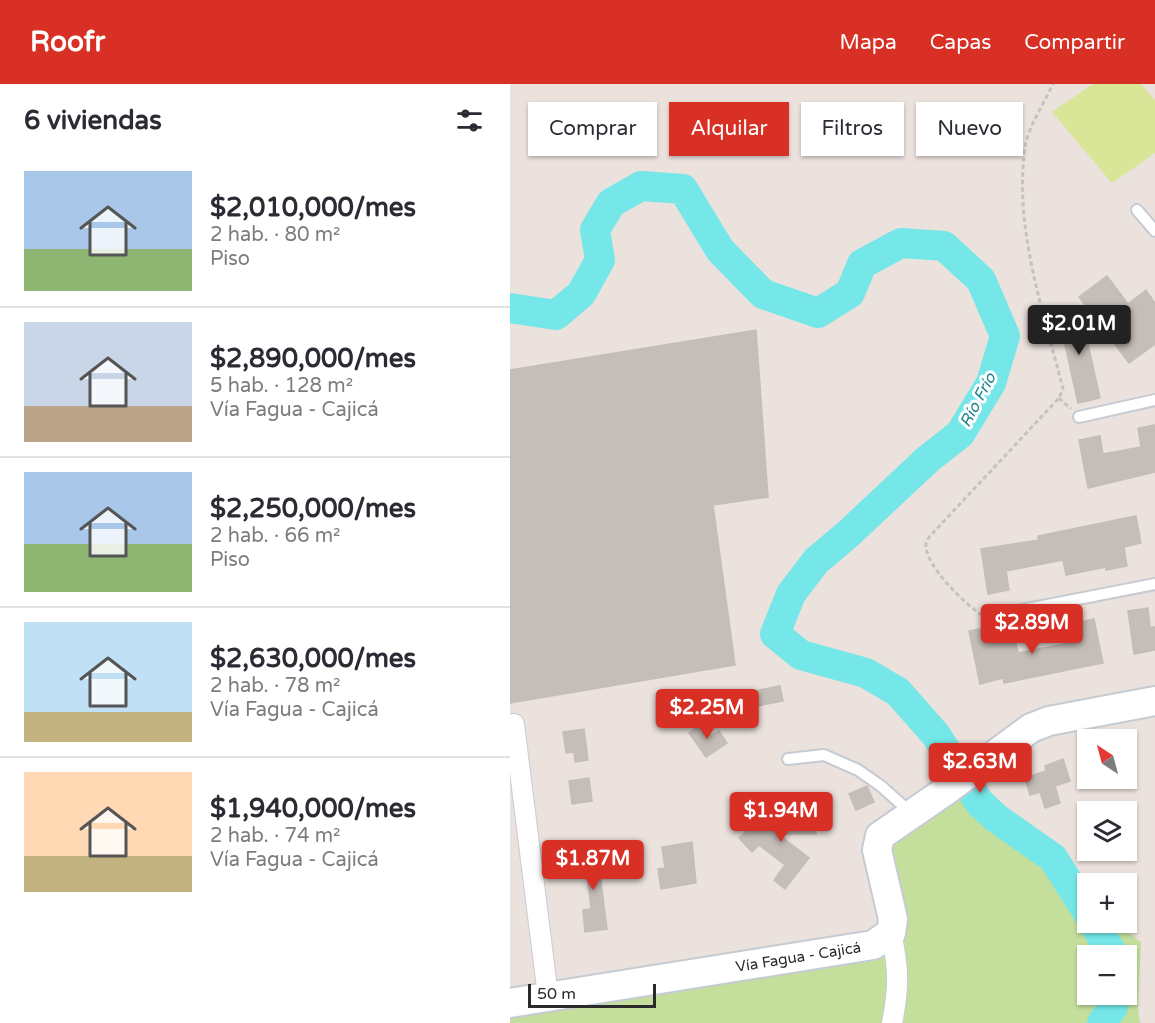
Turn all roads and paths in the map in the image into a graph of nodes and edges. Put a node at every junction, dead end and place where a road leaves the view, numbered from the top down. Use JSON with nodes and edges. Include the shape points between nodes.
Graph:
{"nodes":[{"id":1,"x":1053,"y":84,"type":"edge"},
{"id":2,"x":1137,"y":210,"type":"dead end"},
{"id":3,"x":1155,"y":231,"type":"edge"},
{"id":4,"x":1155,"y":400,"type":"edge"},
{"id":5,"x":1079,"y":417,"type":"dead end"},
{"id":6,"x":1155,"y":584,"type":"edge"},
{"id":7,"x":996,"y":615,"type":"joint"},
{"id":8,"x":1155,"y":701,"type":"edge"},
{"id":9,"x":514,"y":724,"type":"dead end"},
{"id":10,"x":789,"y":759,"type":"dead end"},
{"id":11,"x":911,"y":813,"type":"junction"},
{"id":12,"x":891,"y":933,"type":"junction"},
{"id":13,"x":548,"y":996,"type":"junction"},
{"id":14,"x":510,"y":1003,"type":"edge"},
{"id":15,"x":892,"y":1023,"type":"edge"}],
"edges":[{"from":1,"to":7,"type":"path","via":[[1027,140],[1022,187],[1028,239],[1063,389],[926,544],[941,578],[976,611],[984,616]]},
{"from":2,"to":3,"type":"lane"},
{"from":4,"to":5,"type":"lane"},
{"from":6,"to":7,"type":"lane"},
{"from":8,"to":11,"type":"street","via":[[1049,721],[1031,728]]},
{"from":9,"to":13,"type":"street"},
{"from":10,"to":11,"type":"lane","via":[[824,755],[858,770]]},
{"from":11,"to":12,"type":"street","via":[[880,836],[877,850],[893,919]]},
{"from":12,"to":13,"type":"street","name":"Vía Fagua - Cajicá","via":[[873,945]]},
{"from":12,"to":15,"type":"street","via":[[898,991]]},
{"from":13,"to":14,"type":"street","name":"Vía Fagua - Cajicá"}]}
